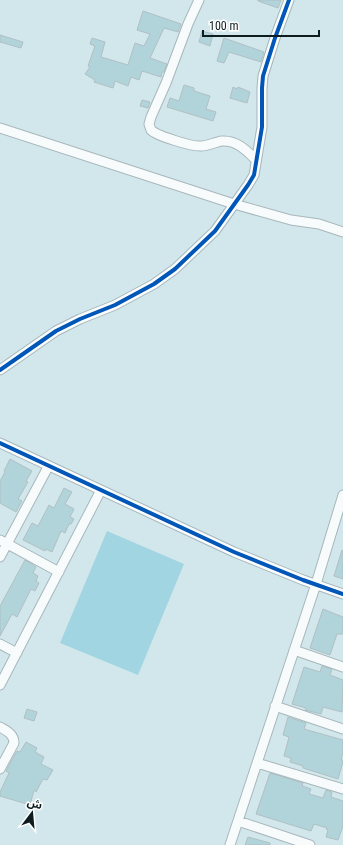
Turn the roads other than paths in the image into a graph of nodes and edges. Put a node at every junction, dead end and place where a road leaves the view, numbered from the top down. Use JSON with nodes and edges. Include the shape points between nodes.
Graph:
{"nodes":[{"id":1,"x":199,"y":0,"type":"edge"},
{"id":2,"x":289,"y":0,"type":"edge"},
{"id":3,"x":0,"y":128,"type":"edge"},
{"id":4,"x":256,"y":160,"type":"junction"},
{"id":5,"x":234,"y":204,"type":"junction"},
{"id":6,"x":343,"y":232,"type":"edge"},
{"id":7,"x":0,"y":370,"type":"edge"},
{"id":8,"x":0,"y":443,"type":"edge"},
{"id":9,"x":48,"y":467,"type":"junction"},
{"id":10,"x":101,"y":490,"type":"junction"},
{"id":11,"x":343,"y":495,"type":"edge"},
{"id":12,"x":339,"y":523,"type":"edge"},
{"id":13,"x":4,"y":542,"type":"edge"},
{"id":14,"x":0,"y":557,"type":"edge"},
{"id":15,"x":59,"y":572,"type":"junction"},
{"id":16,"x":316,"y":584,"type":"junction"},
{"id":17,"x":343,"y":594,"type":"edge"},
{"id":18,"x":0,"y":644,"type":"edge"},
{"id":19,"x":294,"y":650,"type":"junction"},
{"id":20,"x":17,"y":653,"type":"junction"},
{"id":21,"x":343,"y":667,"type":"edge"},
{"id":22,"x":0,"y":685,"type":"edge"},
{"id":23,"x":275,"y":706,"type":"junction"},
{"id":24,"x":0,"y":727,"type":"edge"},
{"id":25,"x":343,"y":729,"type":"edge"},
{"id":26,"x":257,"y":763,"type":"junction"},
{"id":27,"x":0,"y":769,"type":"edge"},
{"id":28,"x":343,"y":789,"type":"edge"},
{"id":29,"x":238,"y":821,"type":"junction"},
{"id":30,"x":230,"y":845,"type":"edge"},
{"id":31,"x":310,"y":845,"type":"edge"}],
"edges":[{"from":1,"to":4,"type":"street","via":[[151,117],[151,130],[199,147],[222,141],[231,142],[240,146]]},
{"from":2,"to":4,"type":"street","via":[[263,76],[262,127]]},
{"from":3,"to":5,"type":"street"},
{"from":4,"to":5,"type":"street","via":[[254,175]]},
{"from":5,"to":6,"type":"street"},
{"from":5,"to":7,"type":"street","via":[[216,231],[175,269],[154,284],[115,305],[56,331]]},
{"from":8,"to":9,"type":"street"},
{"from":9,"to":10,"type":"street"},
{"from":9,"to":13,"type":"street"},
{"from":10,"to":15,"type":"street"},
{"from":10,"to":16,"type":"street","via":[[234,552]]},
{"from":11,"to":12,"type":"street"},
{"from":12,"to":16,"type":"street"},
{"from":13,"to":14,"type":"street"},
{"from":13,"to":15,"type":"street"},
{"from":15,"to":20,"type":"street"},
{"from":16,"to":17,"type":"street"},
{"from":16,"to":19,"type":"street"},
{"from":18,"to":20,"type":"street"},
{"from":19,"to":21,"type":"street"},
{"from":19,"to":23,"type":"street"},
{"from":20,"to":22,"type":"street"},
{"from":23,"to":25,"type":"street"},
{"from":23,"to":26,"type":"street"},
{"from":24,"to":27,"type":"street","via":[[11,734],[14,743]]},
{"from":26,"to":28,"type":"street"},
{"from":26,"to":29,"type":"street"},
{"from":29,"to":30,"type":"street"},
{"from":29,"to":31,"type":"street"}]}
